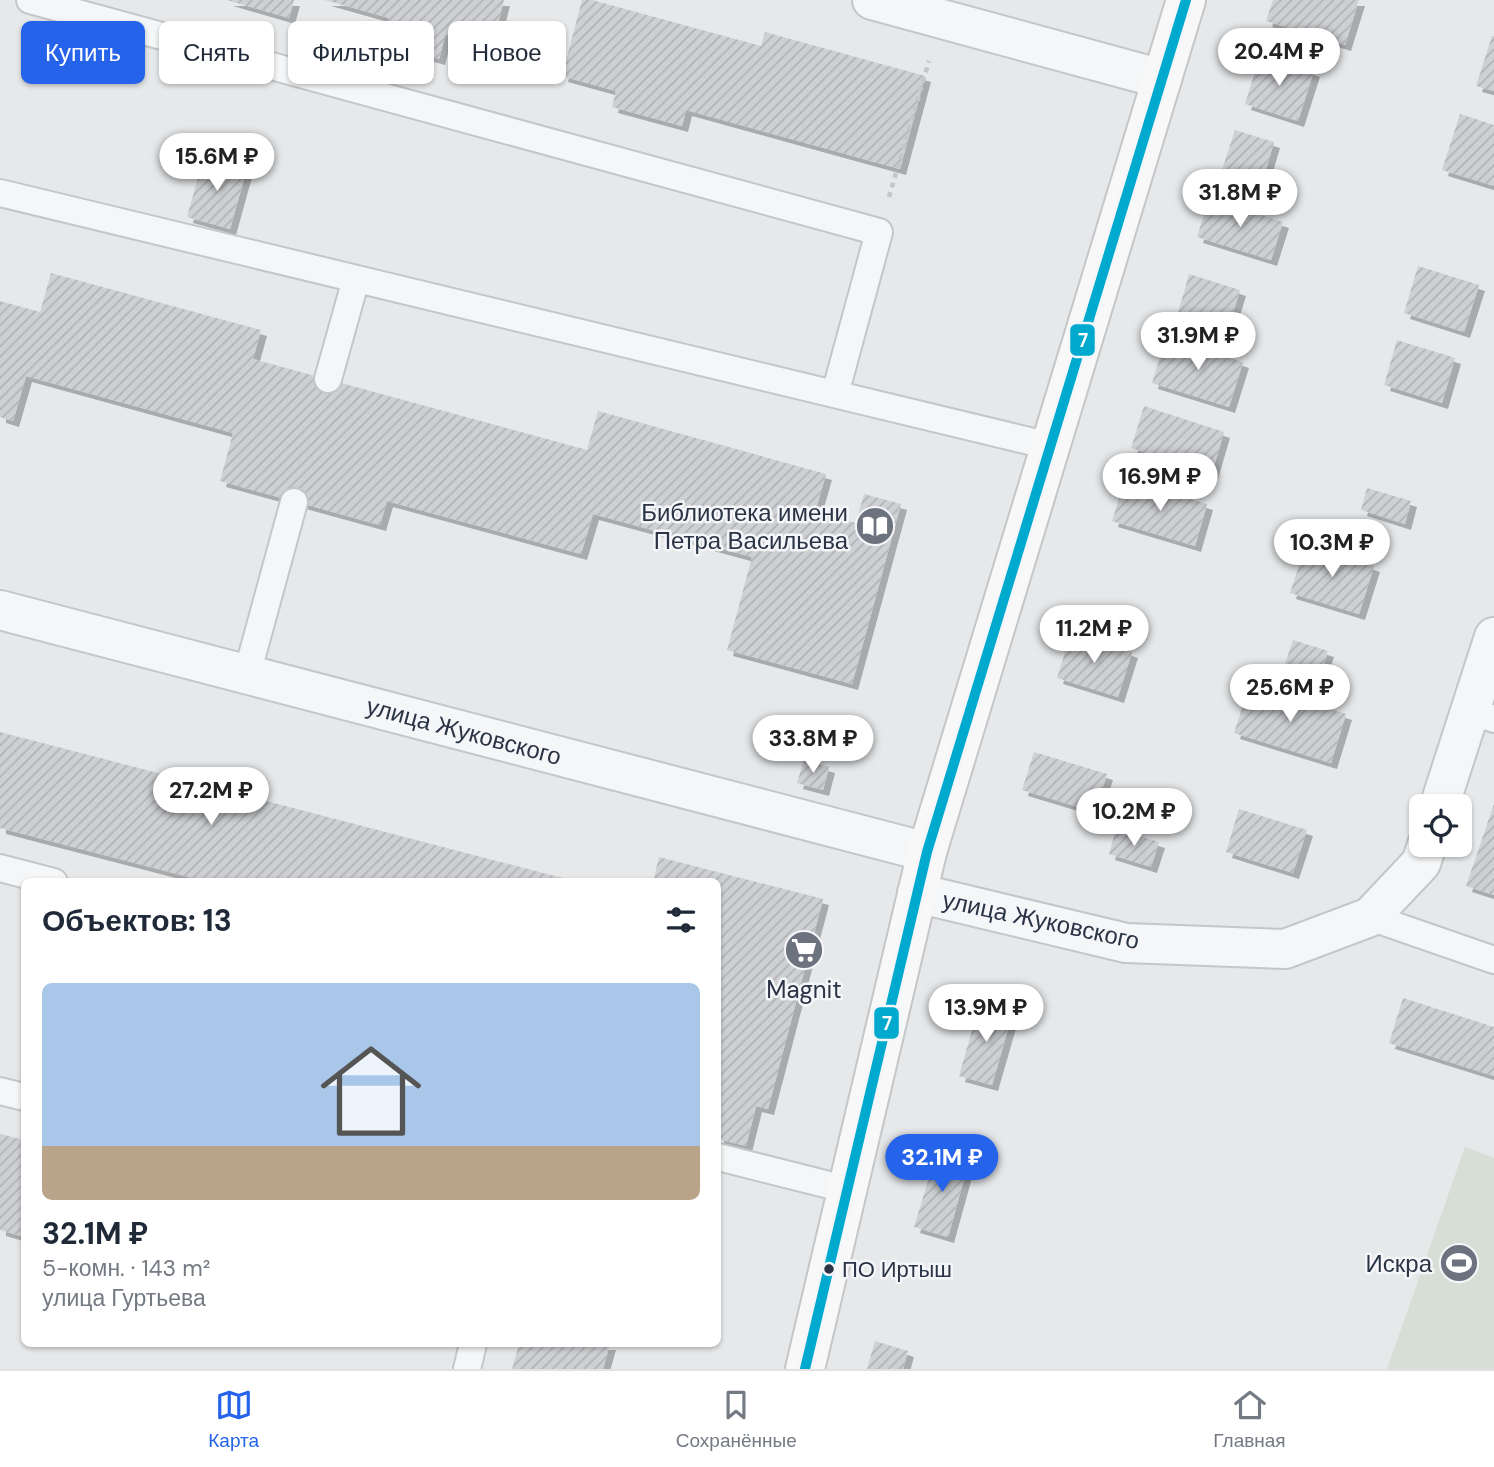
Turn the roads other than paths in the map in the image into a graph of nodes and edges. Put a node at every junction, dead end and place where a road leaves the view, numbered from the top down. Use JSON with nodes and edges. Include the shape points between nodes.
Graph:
{"nodes":[{"id":1,"x":30,"y":0,"type":"edge"},
{"id":2,"x":872,"y":0,"type":"edge"},
{"id":3,"x":1186,"y":0,"type":"edge"},
{"id":4,"x":944,"y":10,"type":"edge"},
{"id":5,"x":1161,"y":79,"type":"junction"},
{"id":6,"x":0,"y":193,"type":"edge"},
{"id":7,"x":356,"y":279,"type":"junction"},
{"id":8,"x":328,"y":379,"type":"dead end"},
{"id":9,"x":835,"y":394,"type":"junction"},
{"id":10,"x":1050,"y":446,"type":"junction"},
{"id":11,"x":295,"y":502,"type":"dead end"},
{"id":12,"x":0,"y":610,"type":"edge"},
{"id":13,"x":1494,"y":637,"type":"edge"},
{"id":14,"x":247,"y":674,"type":"junction"},
{"id":15,"x":1482,"y":715,"type":"edge"},
{"id":16,"x":1445,"y":794,"type":"edge"},
{"id":17,"x":928,"y":852,"type":"junction"},
{"id":18,"x":1423,"y":857,"type":"edge"},
{"id":19,"x":0,"y":868,"type":"edge"},
{"id":20,"x":39,"y":878,"type":"edge"},
{"id":21,"x":917,"y":893,"type":"junction"},
{"id":22,"x":1370,"y":917,"type":"junction"},
{"id":23,"x":1494,"y":960,"type":"edge"},
{"id":24,"x":0,"y":1091,"type":"edge"},
{"id":25,"x":21,"y":1096,"type":"edge"},
{"id":26,"x":721,"y":1158,"type":"edge"},
{"id":27,"x":849,"y":1190,"type":"junction"},
{"id":28,"x":472,"y":1347,"type":"edge"},
{"id":29,"x":467,"y":1369,"type":"edge"},
{"id":30,"x":805,"y":1369,"type":"edge"}],
"edges":[{"from":1,"to":9,"type":"lane","via":[[879,232]]},
{"from":2,"to":4,"type":"street"},
{"from":3,"to":5,"type":"main road"},
{"from":4,"to":5,"type":"street"},
{"from":5,"to":10,"type":"main road"},
{"from":6,"to":7,"type":"lane"},
{"from":7,"to":8,"type":"lane"},
{"from":7,"to":9,"type":"lane"},
{"from":9,"to":10,"type":"lane"},
{"from":10,"to":17,"type":"main road"},
{"from":11,"to":14,"type":"lane"},
{"from":12,"to":14,"type":"street","name":"улица Жуковского"},
{"from":13,"to":15,"type":"street"},
{"from":14,"to":17,"type":"street","name":"улица Жуковского"},
{"from":15,"to":16,"type":"street"},
{"from":17,"to":21,"type":"main road"},
{"from":18,"to":22,"type":"street"},
{"from":19,"to":20,"type":"lane"},
{"from":21,"to":22,"type":"street","name":"улица Жуковского","via":[[1126,943],[1285,949]]},
{"from":21,"to":27,"type":"main road"},
{"from":22,"to":23,"type":"lane"},
{"from":24,"to":25,"type":"lane"},
{"from":26,"to":27,"type":"lane"},
{"from":27,"to":30,"type":"main road"},
{"from":28,"to":29,"type":"lane"}]}
